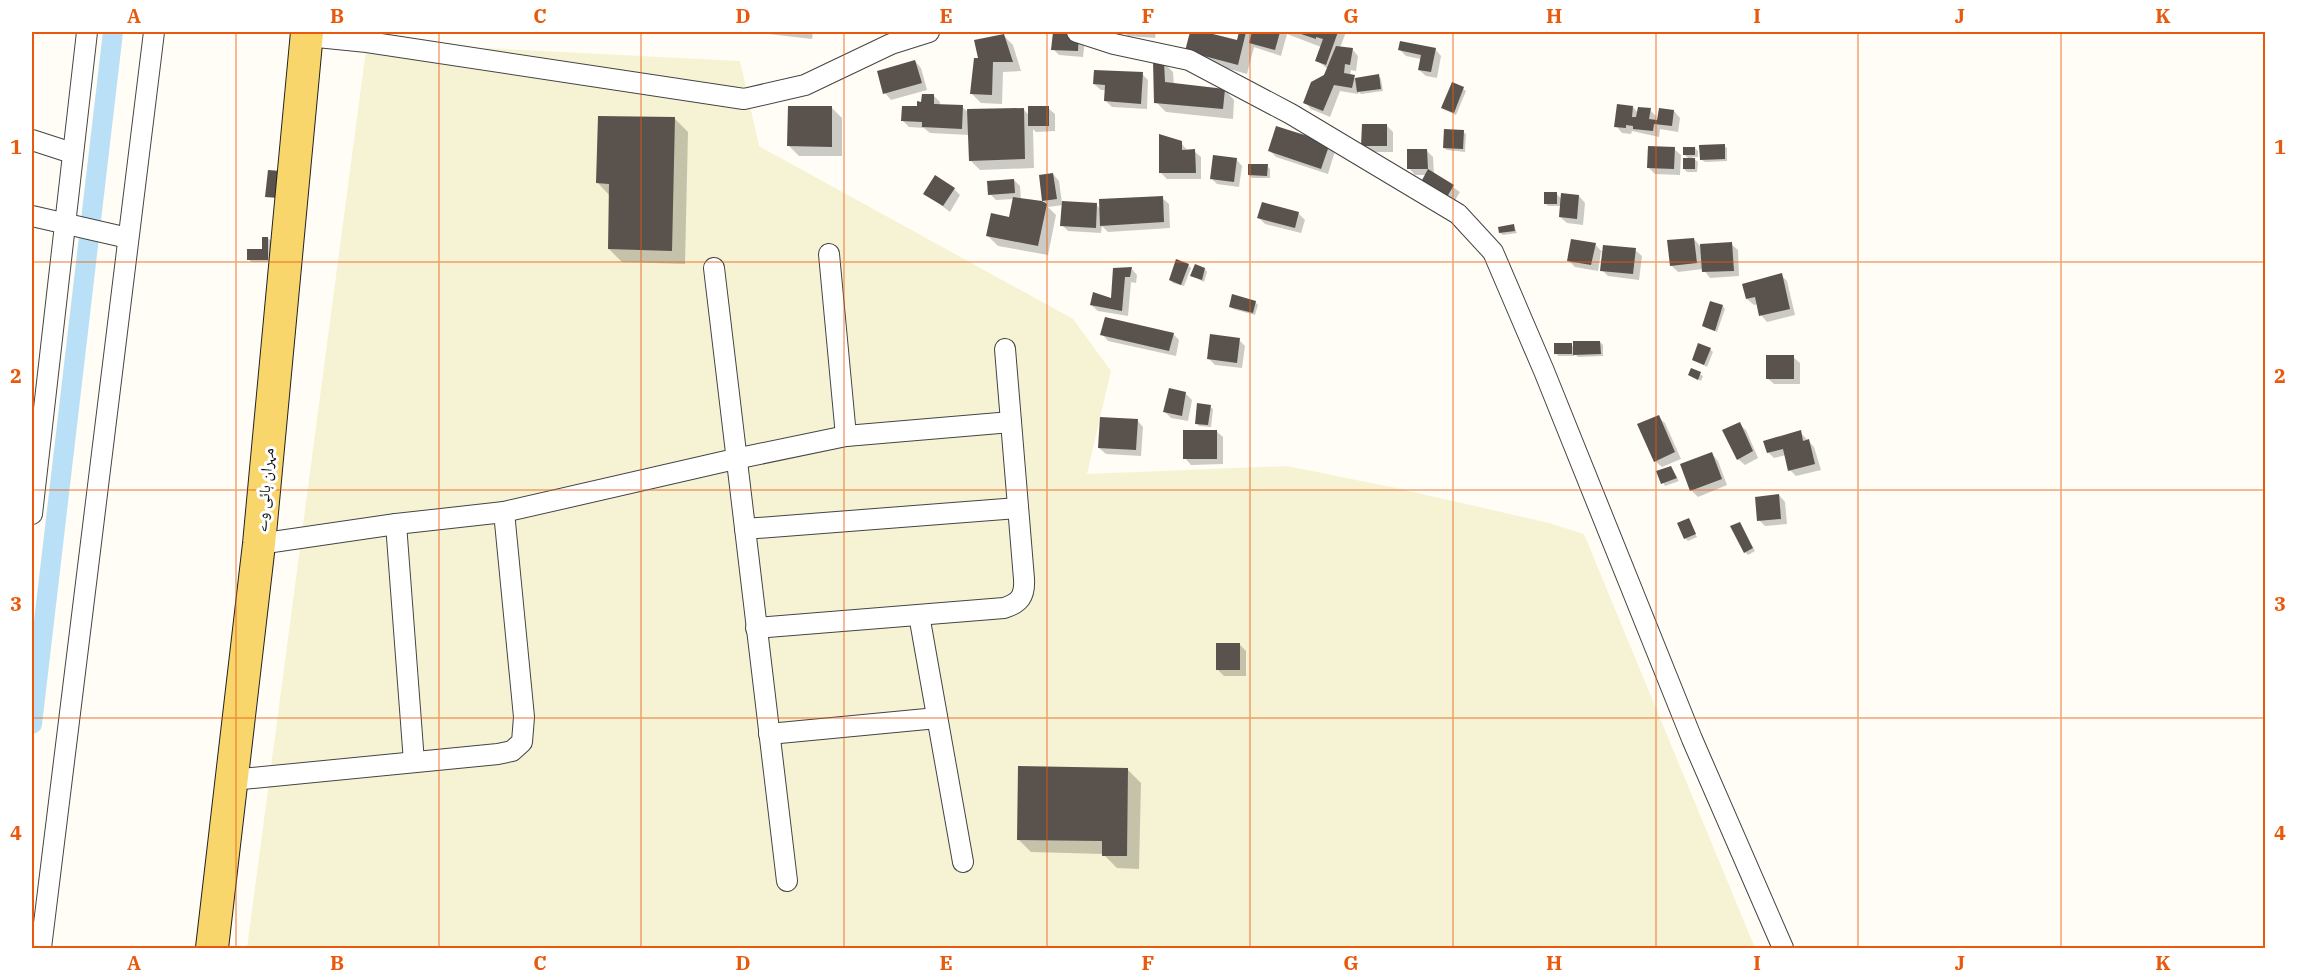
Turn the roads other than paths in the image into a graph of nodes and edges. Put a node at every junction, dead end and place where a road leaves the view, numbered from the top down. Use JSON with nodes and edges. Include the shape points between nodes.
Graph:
{"nodes":[{"id":1,"x":87,"y":32,"type":"edge"},
{"id":2,"x":154,"y":32,"type":"edge"},
{"id":3,"x":929,"y":32,"type":"edge"},
{"id":4,"x":1077,"y":32,"type":"edge"},
{"id":5,"x":307,"y":34,"type":"edge"},
{"id":6,"x":32,"y":140,"type":"edge"},
{"id":7,"x":72,"y":153,"type":"junction"},
{"id":8,"x":32,"y":216,"type":"edge"},
{"id":9,"x":72,"y":226,"type":"junction"},
{"id":10,"x":128,"y":238,"type":"junction"},
{"id":11,"x":829,"y":254,"type":"dead end"},
{"id":12,"x":714,"y":267,"type":"dead end"},
{"id":13,"x":40,"y":344,"type":"edge"},
{"id":14,"x":1005,"y":350,"type":"dead end"},
{"id":15,"x":37,"y":417,"type":"edge"},
{"id":16,"x":1011,"y":422,"type":"junction"},
{"id":17,"x":846,"y":436,"type":"junction"},
{"id":18,"x":735,"y":459,"type":"junction"},
{"id":19,"x":1018,"y":508,"type":"junction"},
{"id":20,"x":504,"y":512,"type":"junction"},
{"id":21,"x":32,"y":514,"type":"edge"},
{"id":22,"x":396,"y":524,"type":"junction"},
{"id":23,"x":745,"y":529,"type":"junction"},
{"id":24,"x":259,"y":544,"type":"junction"},
{"id":25,"x":920,"y":615,"type":"junction"},
{"id":26,"x":756,"y":628,"type":"junction"},
{"id":27,"x":938,"y":718,"type":"junction"},
{"id":28,"x":769,"y":734,"type":"junction"},
{"id":29,"x":414,"y":762,"type":"junction"},
{"id":30,"x":232,"y":780,"type":"junction"},
{"id":31,"x":963,"y":862,"type":"dead end"},
{"id":32,"x":787,"y":881,"type":"dead end"},
{"id":33,"x":41,"y":948,"type":"edge"},
{"id":34,"x":212,"y":948,"type":"edge"},
{"id":35,"x":1783,"y":948,"type":"edge"}],
"edges":[{"from":1,"to":7,"type":"street"},
{"from":2,"to":10,"type":"street"},
{"from":3,"to":5,"type":"street","via":[[891,44],[806,85],[744,99]]},
{"from":4,"to":35,"type":"street","via":[[1199,65],[1337,140],[1458,214],[1493,252],[1692,739]]},
{"from":5,"to":24,"type":"main road","name":"مہران ہائی وے"},
{"from":6,"to":7,"type":"street"},
{"from":7,"to":9,"type":"street"},
{"from":8,"to":9,"type":"street"},
{"from":9,"to":10,"type":"street"},
{"from":9,"to":13,"type":"street"},
{"from":10,"to":33,"type":"street"},
{"from":11,"to":17,"type":"street"},
{"from":12,"to":18,"type":"street"},
{"from":13,"to":15,"type":"street"},
{"from":14,"to":16,"type":"street"},
{"from":15,"to":21,"type":"street"},
{"from":16,"to":17,"type":"street"},
{"from":16,"to":19,"type":"street"},
{"from":17,"to":18,"type":"street"},
{"from":18,"to":20,"type":"street"},
{"from":18,"to":23,"type":"street"},
{"from":19,"to":23,"type":"street"},
{"from":19,"to":25,"type":"street","via":[[1023,597],[1004,608]]},
{"from":20,"to":22,"type":"street"},
{"from":20,"to":29,"type":"street","via":[[524,717],[522,742],[512,751],[498,754]]},
{"from":22,"to":24,"type":"street"},
{"from":22,"to":29,"type":"street"},
{"from":23,"to":26,"type":"street"},
{"from":24,"to":30,"type":"main road","name":"مہران ہائی وے"},
{"from":25,"to":26,"type":"street"},
{"from":25,"to":27,"type":"street"},
{"from":26,"to":28,"type":"street"},
{"from":27,"to":28,"type":"street"},
{"from":27,"to":31,"type":"street"},
{"from":28,"to":32,"type":"street"},
{"from":29,"to":30,"type":"street"},
{"from":30,"to":34,"type":"main road","name":"مہران ہائی وے"}]}
